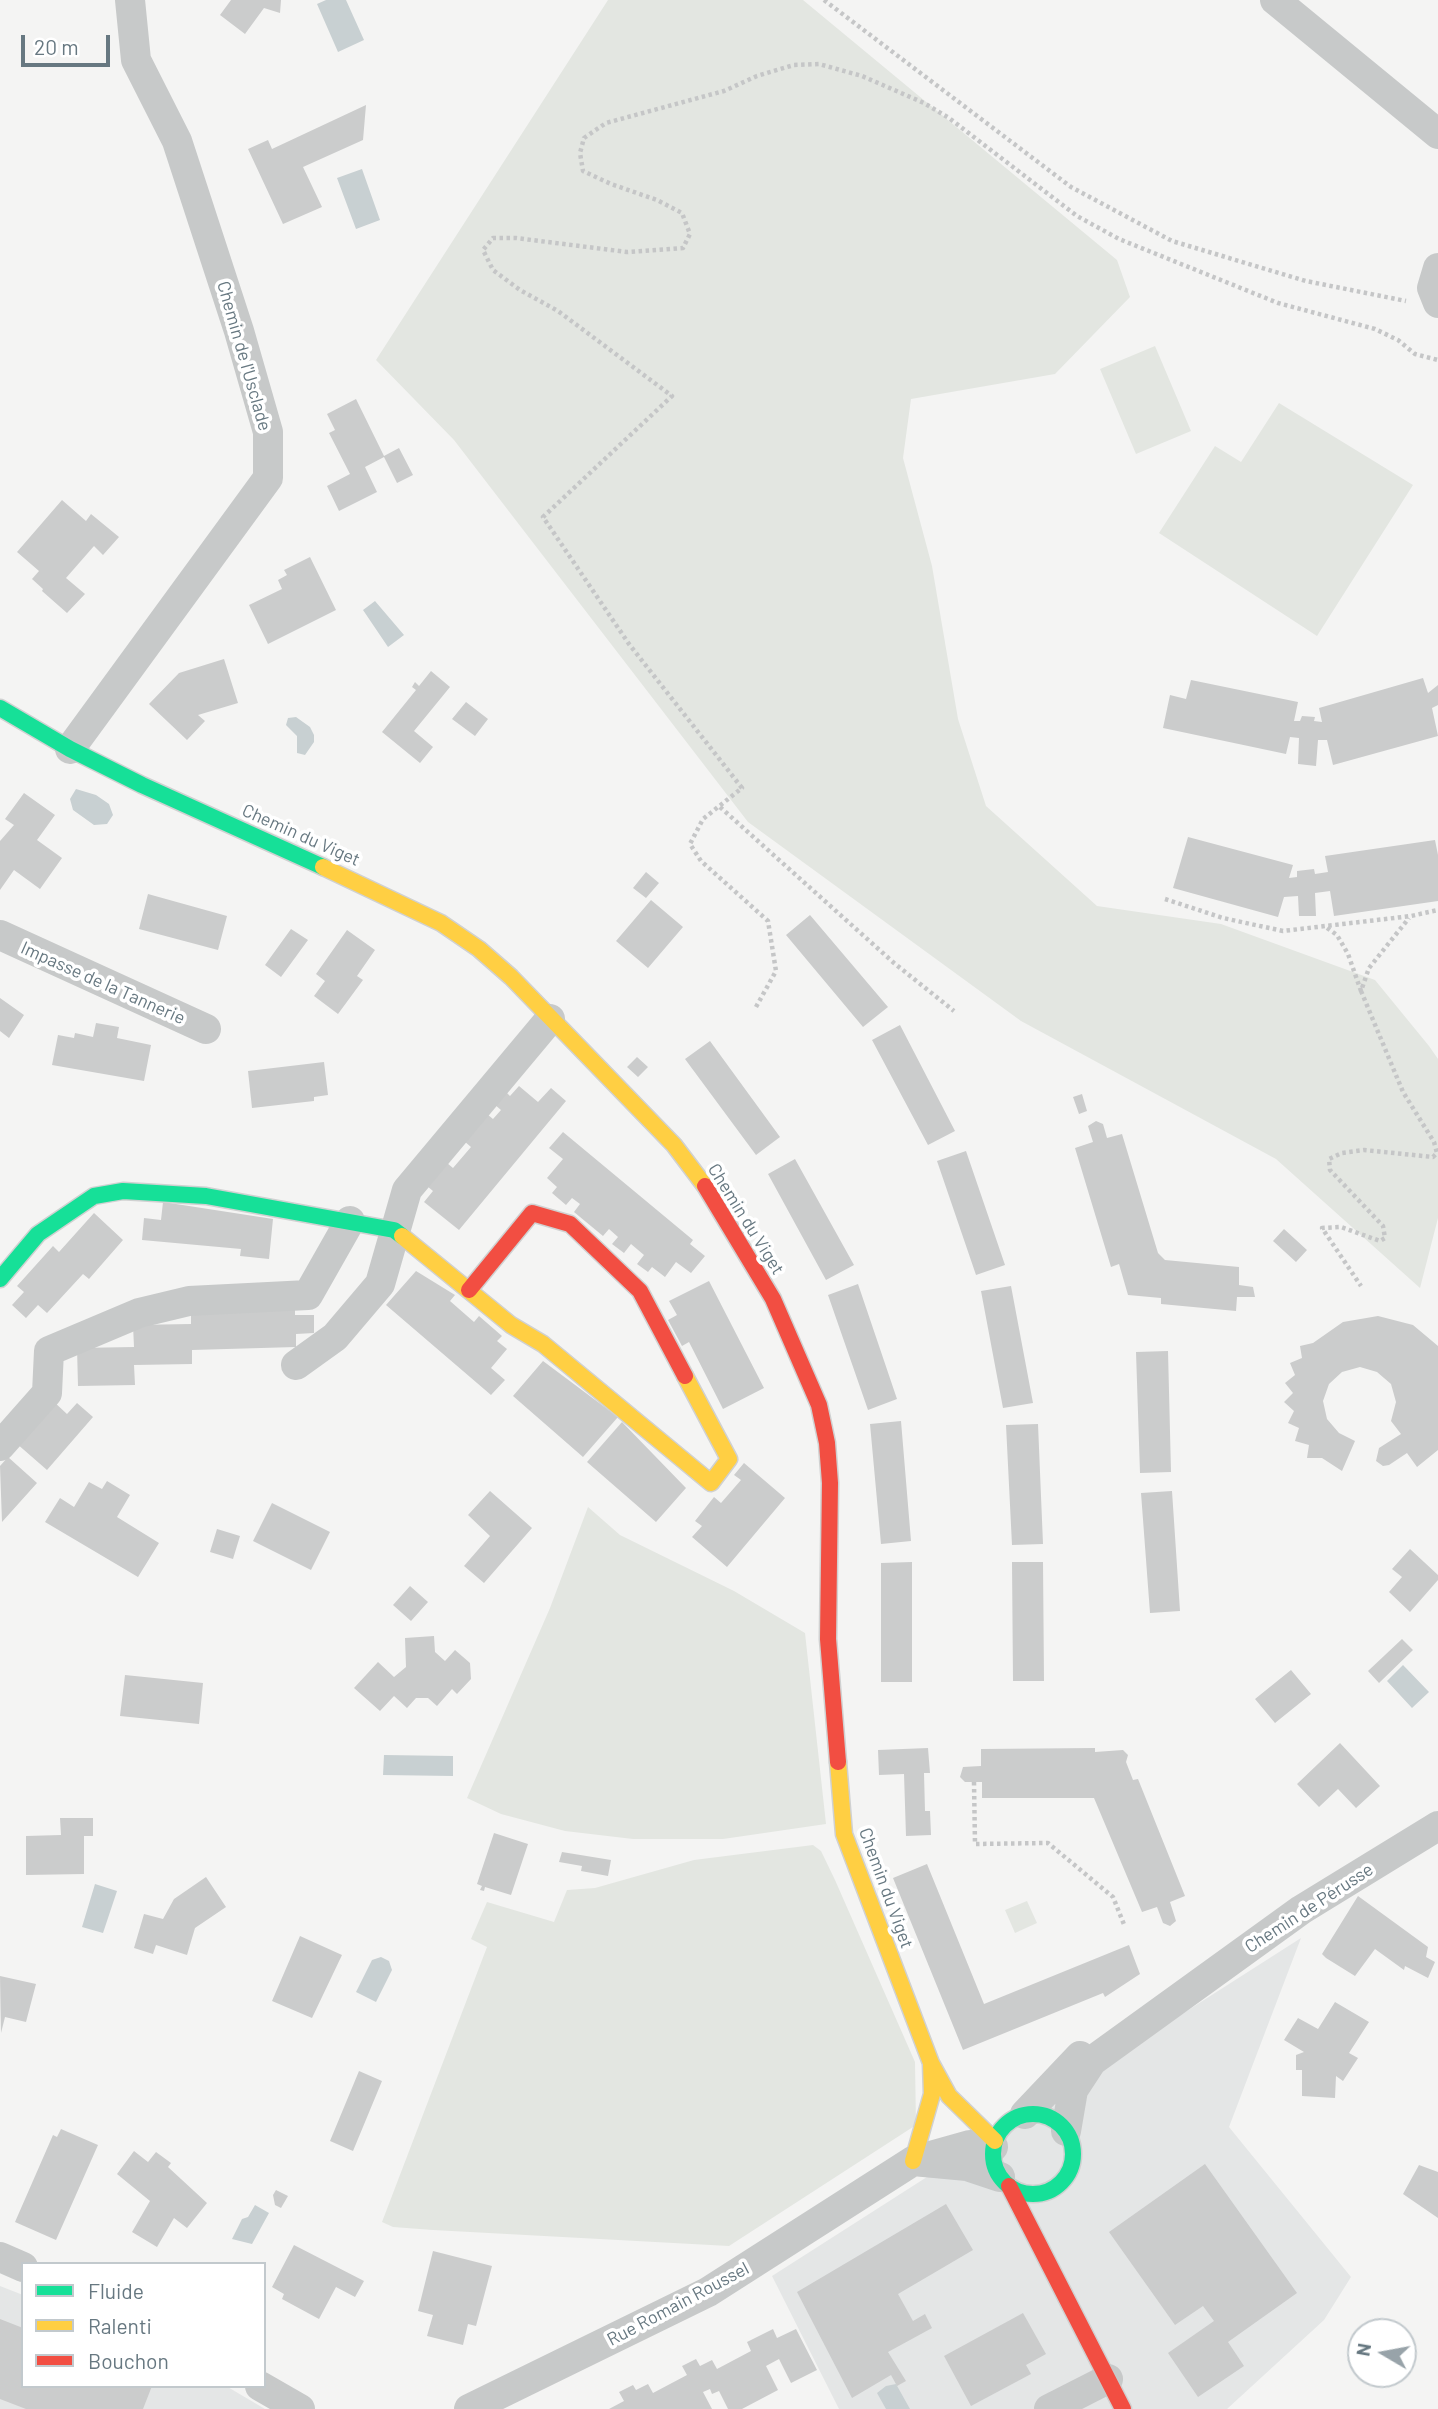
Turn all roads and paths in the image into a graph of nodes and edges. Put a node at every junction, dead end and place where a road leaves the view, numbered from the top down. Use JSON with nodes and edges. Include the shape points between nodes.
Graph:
{"nodes":[{"id":1,"x":130,"y":0,"type":"edge"},
{"id":2,"x":824,"y":0,"type":"edge"},
{"id":3,"x":1275,"y":0,"type":"edge"},
{"id":4,"x":1438,"y":134,"type":"edge"},
{"id":5,"x":1438,"y":268,"type":"edge"},
{"id":6,"x":1425,"y":303,"type":"edge"},
{"id":7,"x":1438,"y":360,"type":"edge"},
{"id":8,"x":0,"y":708,"type":"edge"},
{"id":9,"x":70,"y":749,"type":"junction"},
{"id":10,"x":720,"y":807,"type":"junction"},
{"id":11,"x":1165,"y":899,"type":"dead end"},
{"id":12,"x":1438,"y":910,"type":"edge"},
{"id":13,"x":1410,"y":916,"type":"junction"},
{"id":14,"x":1326,"y":927,"type":"junction"},
{"id":15,"x":0,"y":935,"type":"edge"},
{"id":16,"x":1361,"y":991,"type":"junction"},
{"id":17,"x":756,"y":1007,"type":"dead end"},
{"id":18,"x":954,"y":1011,"type":"dead end"},
{"id":19,"x":550,"y":1019,"type":"junction"},
{"id":20,"x":206,"y":1029,"type":"dead end"},
{"id":21,"x":350,"y":1221,"type":"junction"},
{"id":22,"x":394,"y":1230,"type":"junction"},
{"id":23,"x":0,"y":1279,"type":"edge"},
{"id":24,"x":1361,"y":1286,"type":"dead end"},
{"id":25,"x":469,"y":1290,"type":"junction"},
{"id":26,"x":296,"y":1365,"type":"dead end"},
{"id":27,"x":0,"y":1446,"type":"edge"},
{"id":28,"x":974,"y":1782,"type":"dead end"},
{"id":29,"x":1438,"y":1826,"type":"edge"},
{"id":30,"x":1125,"y":1927,"type":"dead end"},
{"id":31,"x":1182,"y":1994,"type":"junction"},
{"id":32,"x":931,"y":2063,"type":"junction"},
{"id":33,"x":1017,"y":2118,"type":"junction"},
{"id":34,"x":1066,"y":2131,"type":"junction"},
{"id":35,"x":994,"y":2144,"type":"junction"},
{"id":36,"x":913,"y":2161,"type":"junction"},
{"id":37,"x":1005,"y":2182,"type":"junction"},
{"id":38,"x":1056,"y":2187,"type":"junction"},
{"id":39,"x":1053,"y":2211,"type":"dead end"},
{"id":40,"x":1051,"y":2235,"type":"dead end"},
{"id":41,"x":0,"y":2257,"type":"edge"},
{"id":42,"x":1048,"y":2260,"type":"junction"},
{"id":43,"x":21,"y":2266,"type":"edge"},
{"id":44,"x":1108,"y":2379,"type":"junction"},
{"id":45,"x":263,"y":2388,"type":"edge"},
{"id":46,"x":300,"y":2409,"type":"edge"},
{"id":47,"x":469,"y":2409,"type":"edge"},
{"id":48,"x":1049,"y":2409,"type":"edge"},
{"id":49,"x":1123,"y":2409,"type":"edge"}],
"edges":[{"from":1,"to":9,"type":"street","name":"Chemin de l'Usclade","via":[[136,60],[177,141],[243,344],[268,432],[268,478]]},
{"from":2,"to":6,"type":"path","via":[[1072,187],[1172,241],[1306,281]]},
{"from":3,"to":4,"type":"street"},
{"from":5,"to":6,"type":"street"},
{"from":7,"to":10,"type":"path","via":[[1415,354],[1375,329],[1278,303],[1119,239],[1077,216],[941,113],[862,76],[819,64],[793,65],[724,91],[606,123],[584,138],[580,153],[583,171],[682,214],[690,234],[683,248],[626,251],[516,238],[493,239],[483,250],[493,270],[558,311],[672,396],[542,517],[629,644],[742,788]]},
{"from":8,"to":9,"type":"street","name":"Chemin du Viget"},
{"from":9,"to":19,"type":"street","name":"Chemin du Viget","via":[[441,923],[511,977]]},
{"from":10,"to":17,"type":"path","via":[[703,819],[690,844],[701,861],[768,921],[776,971]]},
{"from":10,"to":18,"type":"path"},
{"from":11,"to":14,"type":"path","via":[[1283,931]]},
{"from":12,"to":13,"type":"path"},
{"from":13,"to":14,"type":"path"},
{"from":13,"to":16,"type":"path","via":[[1369,968]]},
{"from":14,"to":16,"type":"path","via":[[1348,954]]},
{"from":15,"to":20,"type":"street","name":"Impasse de la Tannerie"},
{"from":16,"to":24,"type":"path","via":[[1403,1091],[1437,1153],[1433,1157],[1364,1150],[1329,1159],[1330,1170],[1383,1226],[1385,1238],[1380,1241],[1341,1227],[1322,1228]]},
{"from":19,"to":22,"type":"street","via":[[407,1190]]},
{"from":19,"to":32,"type":"street","name":"Chemin du Viget","via":[[674,1145],[718,1204],[773,1299],[819,1405],[830,1483],[828,1639],[844,1835]]},
{"from":21,"to":22,"type":"street"},
{"from":21,"to":23,"type":"street","via":[[206,1196],[123,1191],[94,1196],[38,1234]]},
{"from":21,"to":27,"type":"street","via":[[308,1295],[188,1301],[139,1313],[48,1352],[47,1393]]},
{"from":22,"to":25,"type":"street"},
{"from":22,"to":26,"type":"street","via":[[380,1284],[335,1337]]},
{"from":25,"to":25,"type":"street","via":[[511,1325],[543,1344],[711,1483],[729,1459],[640,1291],[570,1224],[532,1213]]},
{"from":28,"to":30,"type":"path","via":[[975,1844],[1048,1843],[1113,1897]]},
{"from":29,"to":31,"type":"street","name":"Chemin de Pérusse","via":[[1301,1910]]},
{"from":31,"to":33,"type":"street","name":"Chemin de Pérusse","via":[[1081,2055]]},
{"from":31,"to":34,"type":"street","name":"Chemin de Pérusse","via":[[1092,2061],[1073,2090]]},
{"from":32,"to":33,"type":"street","via":[[969,2103]]},
{"from":32,"to":35,"type":"street","via":[[948,2096]]},
{"from":32,"to":36,"type":"street","via":[[932,2095]]},
{"from":33,"to":34,"type":"street","via":[[1052,2118]]},
{"from":33,"to":35,"type":"street"},
{"from":34,"to":38,"type":"street","via":[[1073,2155],[1071,2167]]},
{"from":35,"to":36,"type":"street","name":"Rue Romain Roussel","via":[[970,2145]]},
{"from":35,"to":37,"type":"street","via":[[995,2168]]},
{"from":36,"to":37,"type":"street","via":[[967,2166]]},
{"from":36,"to":47,"type":"street","name":"Rue Romain Roussel","via":[[708,2292]]},
{"from":37,"to":38,"type":"street","via":[[1032,2194]]},
{"from":37,"to":42,"type":"street"},
{"from":38,"to":39,"type":"street"},
{"from":40,"to":42,"type":"street"},
{"from":41,"to":43,"type":"street"},
{"from":42,"to":44,"type":"street"},
{"from":44,"to":48,"type":"street"},
{"from":44,"to":49,"type":"street"},
{"from":45,"to":46,"type":"street"}]}
